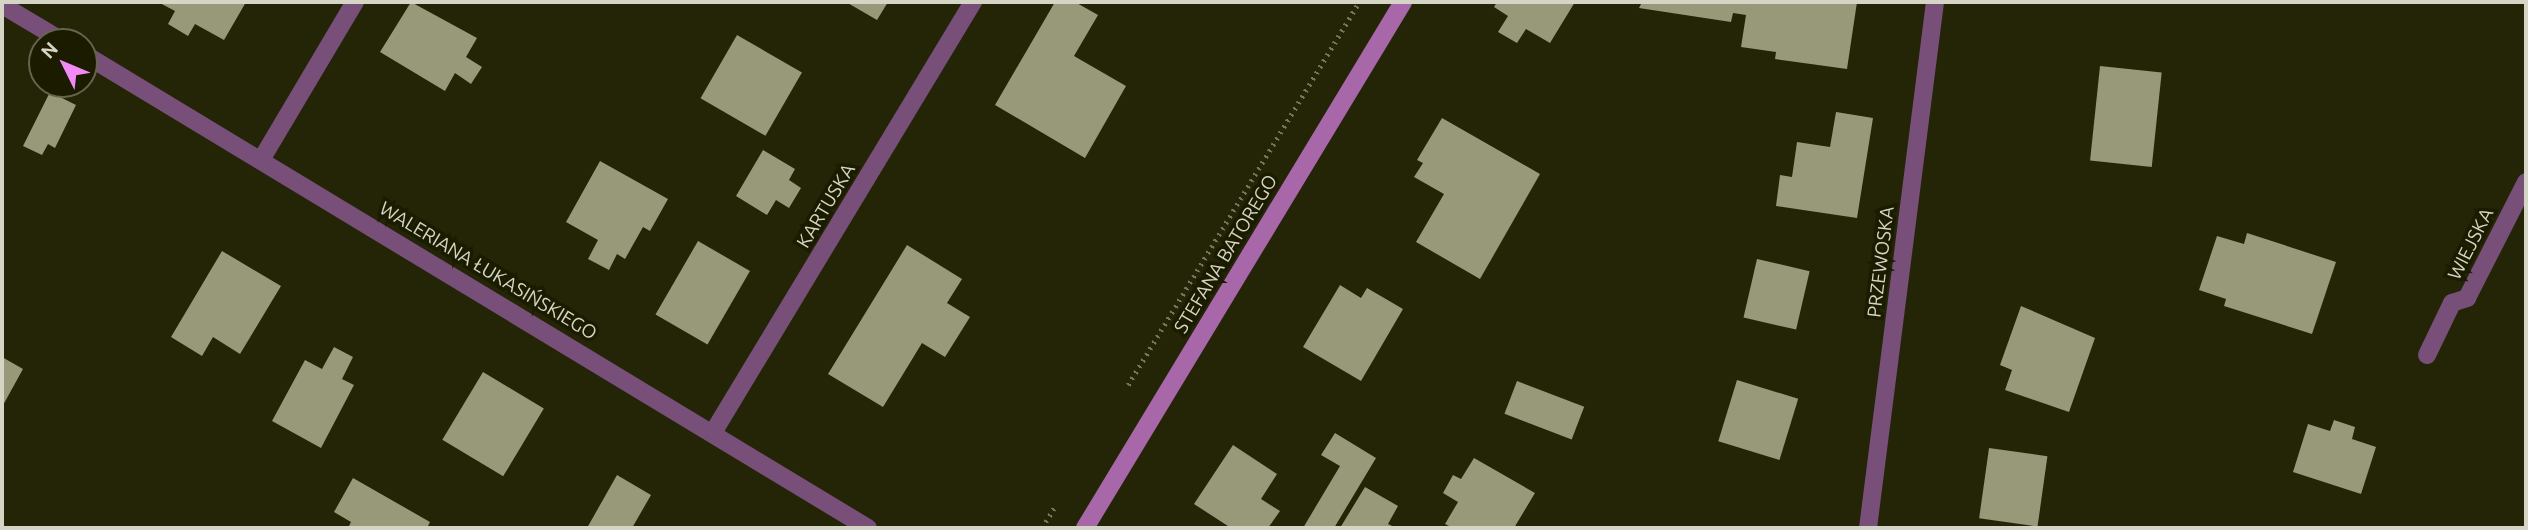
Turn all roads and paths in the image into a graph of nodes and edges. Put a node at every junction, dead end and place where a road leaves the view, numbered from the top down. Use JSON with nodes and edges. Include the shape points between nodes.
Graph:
{"nodes":[{"id":1,"x":355,"y":2,"type":"edge"},
{"id":2,"x":973,"y":2,"type":"edge"},
{"id":3,"x":1359,"y":2,"type":"edge"},
{"id":4,"x":1403,"y":2,"type":"edge"},
{"id":5,"x":1935,"y":2,"type":"edge"},
{"id":6,"x":2,"y":5,"type":"edge"},
{"id":7,"x":41,"y":28,"type":"edge"},
{"id":8,"x":98,"y":62,"type":"edge"},
{"id":9,"x":261,"y":160,"type":"junction"},
{"id":10,"x":2526,"y":182,"type":"edge"},
{"id":11,"x":2427,"y":355,"type":"dead end"},
{"id":12,"x":1124,"y":393,"type":"dead end"},
{"id":13,"x":714,"y":431,"type":"junction"},
{"id":14,"x":1059,"y":499,"type":"dead end"},
{"id":15,"x":868,"y":528,"type":"edge"},
{"id":16,"x":1042,"y":528,"type":"edge"},
{"id":17,"x":1085,"y":528,"type":"edge"},
{"id":18,"x":1868,"y":528,"type":"edge"}],
"edges":[{"from":1,"to":9,"type":"street"},
{"from":2,"to":13,"type":"street","name":"KARTUSKA"},
{"from":3,"to":12,"type":"path"},
{"from":4,"to":17,"type":"street","name":"STEFANA BATOREGO"},
{"from":5,"to":18,"type":"street","name":"PRZEWOSKA"},
{"from":6,"to":7,"type":"street"},
{"from":8,"to":9,"type":"street","name":"WALERIANA ŁUKASIŃSKIEGO"},
{"from":9,"to":13,"type":"street","name":"WALERIANA ŁUKASIŃSKIEGO"},
{"from":10,"to":11,"type":"street","name":"WIEJSKA","via":[[2467,298],[2452,303]]},
{"from":13,"to":15,"type":"street","name":"WALERIANA ŁUKASIŃSKIEGO"},
{"from":14,"to":16,"type":"path"}]}
